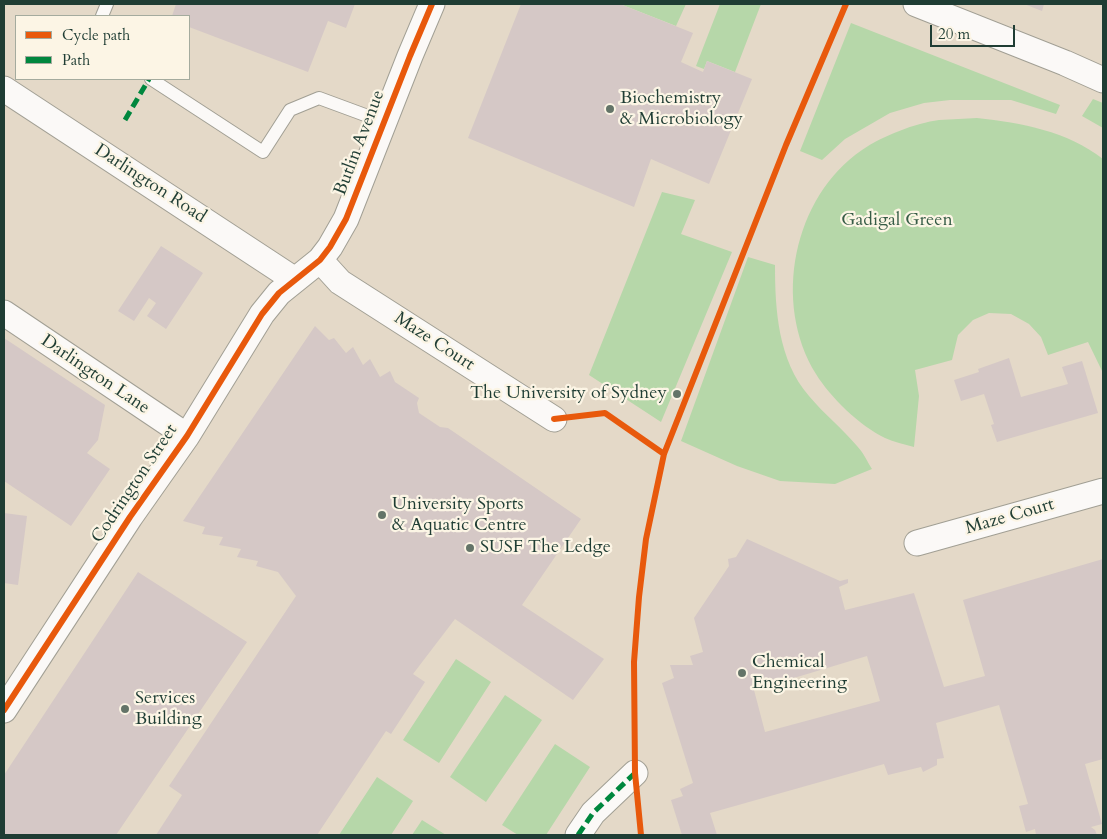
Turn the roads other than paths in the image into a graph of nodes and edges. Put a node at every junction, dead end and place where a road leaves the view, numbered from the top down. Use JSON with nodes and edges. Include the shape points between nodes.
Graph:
{"nodes":[{"id":1,"x":432,"y":4,"type":"edge"},
{"id":2,"x":916,"y":4,"type":"edge"},
{"id":3,"x":153,"y":80,"type":"edge"},
{"id":4,"x":1103,"y":80,"type":"edge"},
{"id":5,"x":4,"y":89,"type":"edge"},
{"id":6,"x":384,"y":122,"type":"junction"},
{"id":7,"x":320,"y":260,"type":"junction"},
{"id":8,"x":295,"y":280,"type":"junction"},
{"id":9,"x":4,"y":313,"type":"edge"},
{"id":10,"x":554,"y":419,"type":"dead end"},
{"id":11,"x":187,"y":436,"type":"junction"},
{"id":12,"x":1103,"y":491,"type":"edge"},
{"id":13,"x":917,"y":543,"type":"dead end"},
{"id":14,"x":4,"y":710,"type":"edge"},
{"id":15,"x":634,"y":773,"type":"dead end"},
{"id":16,"x":578,"y":835,"type":"edge"}],
"edges":[{"from":1,"to":6,"type":"street","name":"Butlin Avenue"},
{"from":2,"to":4,"type":"street"},
{"from":3,"to":6,"type":"lane","via":[[264,152],[290,110],[319,98]]},
{"from":5,"to":8,"type":"street","name":"Darlington Road"},
{"from":6,"to":7,"type":"street","name":"Butlin Avenue","via":[[346,219]]},
{"from":7,"to":8,"type":"street","name":"Butlin Avenue"},
{"from":7,"to":10,"type":"street","name":"Maze Court","via":[[340,282]]},
{"from":8,"to":11,"type":"street","name":"Codrington Street","via":[[262,314]]},
{"from":9,"to":11,"type":"street","name":"Darlington Lane"},
{"from":11,"to":14,"type":"street","name":"Codrington Street"},
{"from":12,"to":13,"type":"street","name":"Maze Court"},
{"from":15,"to":16,"type":"street","via":[[593,812]]}]}
